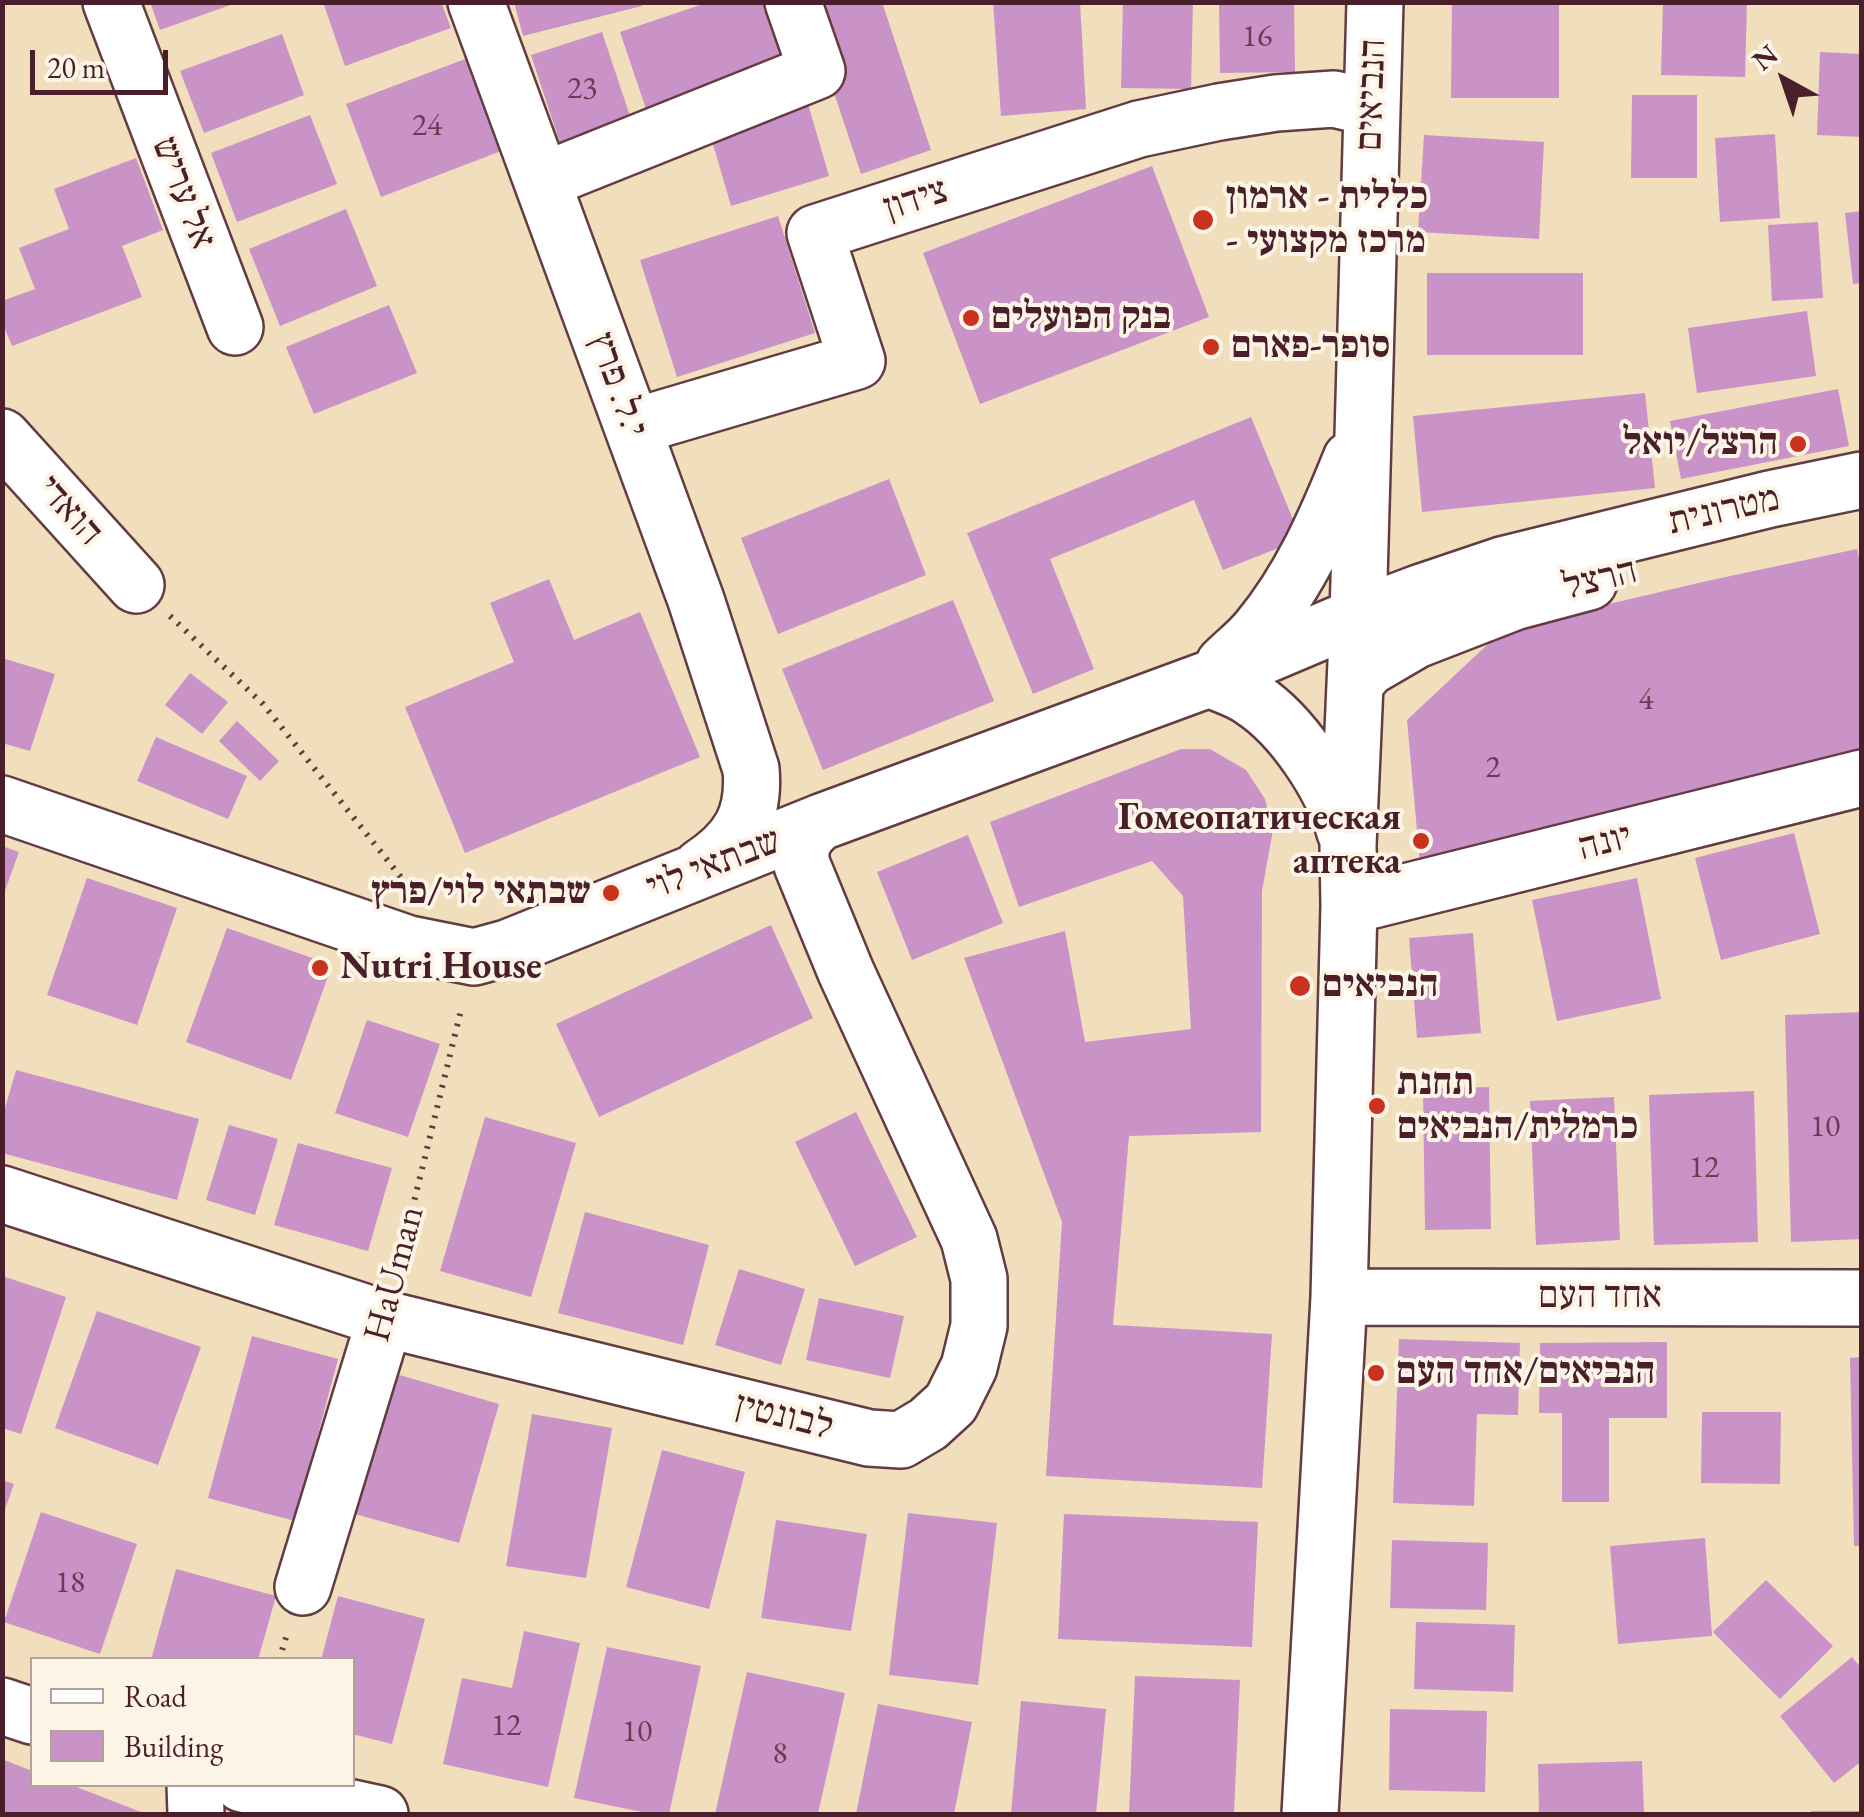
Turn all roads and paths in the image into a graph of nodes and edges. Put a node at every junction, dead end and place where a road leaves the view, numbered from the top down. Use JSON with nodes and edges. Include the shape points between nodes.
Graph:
{"nodes":[{"id":1,"x":111,"y":2,"type":"edge"},
{"id":2,"x":476,"y":2,"type":"edge"},
{"id":3,"x":793,"y":2,"type":"edge"},
{"id":4,"x":1375,"y":2,"type":"edge"},
{"id":5,"x":1372,"y":119,"type":"junction"},
{"id":6,"x":542,"y":181,"type":"junction"},
{"id":7,"x":234,"y":327,"type":"dead end"},
{"id":8,"x":632,"y":427,"type":"junction"},
{"id":9,"x":1363,"y":428,"type":"junction"},
{"id":10,"x":2,"y":437,"type":"edge"},
{"id":11,"x":1862,"y":480,"type":"edge"},
{"id":12,"x":1862,"y":518,"type":"edge"},
{"id":13,"x":136,"y":584,"type":"joint"},
{"id":14,"x":1358,"y":616,"type":"junction"},
{"id":15,"x":1210,"y":679,"type":"junction"},
{"id":16,"x":1356,"y":682,"type":"junction"},
{"id":17,"x":750,"y":770,"type":"junction"},
{"id":18,"x":1862,"y":778,"type":"edge"},
{"id":19,"x":2,"y":804,"type":"edge"},
{"id":20,"x":839,"y":816,"type":"junction"},
{"id":21,"x":1348,"y":845,"type":"junction"},
{"id":22,"x":692,"y":874,"type":"junction"},
{"id":23,"x":419,"y":900,"type":"dead end"},
{"id":24,"x":1349,"y":906,"type":"junction"},
{"id":25,"x":474,"y":957,"type":"junction"},
{"id":26,"x":2,"y":1194,"type":"edge"},
{"id":27,"x":1339,"y":1296,"type":"junction"},
{"id":28,"x":1862,"y":1298,"type":"edge"},
{"id":29,"x":385,"y":1319,"type":"junction"},
{"id":30,"x":303,"y":1588,"type":"dead end"},
{"id":31,"x":2,"y":1706,"type":"edge"},
{"id":32,"x":30,"y":1715,"type":"edge"},
{"id":33,"x":195,"y":1787,"type":"edge"},
{"id":34,"x":256,"y":1787,"type":"edge"},
{"id":35,"x":1309,"y":1811,"type":"edge"},
{"id":36,"x":196,"y":1814,"type":"edge"},
{"id":37,"x":380,"y":1814,"type":"edge"}],
"edges":[{"from":1,"to":7,"type":"street","name":"אל עריש"},
{"from":2,"to":6,"type":"street","name":"י.ל. פרץ"},
{"from":3,"to":6,"type":"street","via":[[817,72]]},
{"from":4,"to":5,"type":"street","name":"הנביאים"},
{"from":5,"to":8,"type":"street","name":"צידון","via":[[1355,104],[1334,99],[1219,112],[1139,129],[815,233],[857,361]]},
{"from":5,"to":9,"type":"street","name":"הנביאים"},
{"from":6,"to":8,"type":"street","name":"י.ל. פרץ"},
{"from":8,"to":17,"type":"street","name":"י.ל. פרץ"},
{"from":9,"to":14,"type":"street","name":"הנביאים"},
{"from":9,"to":15,"type":"street","name":"הנביאים","via":[[1296,578],[1258,632]]},
{"from":10,"to":13,"type":"street","name":"הואדי"},
{"from":11,"to":14,"type":"street","name":"מטרונית","via":[[1502,565]]},
{"from":12,"to":16,"type":"street","name":"הרצל","via":[[1514,602],[1416,640]]},
{"from":13,"to":23,"type":"path","via":[[263,704]]},
{"from":14,"to":15,"type":"street","name":"מטרונית"},
{"from":14,"to":16,"type":"street","name":"הנביאים"},
{"from":15,"to":20,"type":"street","name":"שבתאי לוי"},
{"from":15,"to":21,"type":"street","via":[[1252,698],[1292,739],[1324,783]]},
{"from":16,"to":21,"type":"street","name":"הנביאים"},
{"from":17,"to":20,"type":"street","via":[[769,790]]},
{"from":17,"to":22,"type":"street","name":"י.ל. פרץ","via":[[752,794],[740,832]]},
{"from":18,"to":24,"type":"street","name":"יונה"},
{"from":19,"to":25,"type":"street","name":"שבתאי לוי","via":[[409,944]]},
{"from":20,"to":22,"type":"street","name":"שבתאי לוי"},
{"from":20,"to":29,"type":"street","name":"לבונטין","via":[[813,828],[802,842],[802,865],[968,1239],[979,1280],[979,1326],[952,1403],[901,1440],[868,1438]]},
{"from":21,"to":24,"type":"street","name":"הנביאים"},
{"from":22,"to":25,"type":"street","name":"שבתאי לוי"},
{"from":24,"to":27,"type":"street","name":"הנביאים"},
{"from":25,"to":29,"type":"path","name":"HaUman"},
{"from":26,"to":29,"type":"street","name":"לבונטין"},
{"from":27,"to":28,"type":"street","name":"אחד העם"},
{"from":27,"to":35,"type":"street","name":"הנביאים"},
{"from":29,"to":30,"type":"street","name":"HaUman"},
{"from":31,"to":32,"type":"street"},
{"from":33,"to":36,"type":"street"},
{"from":34,"to":37,"type":"street"}]}
